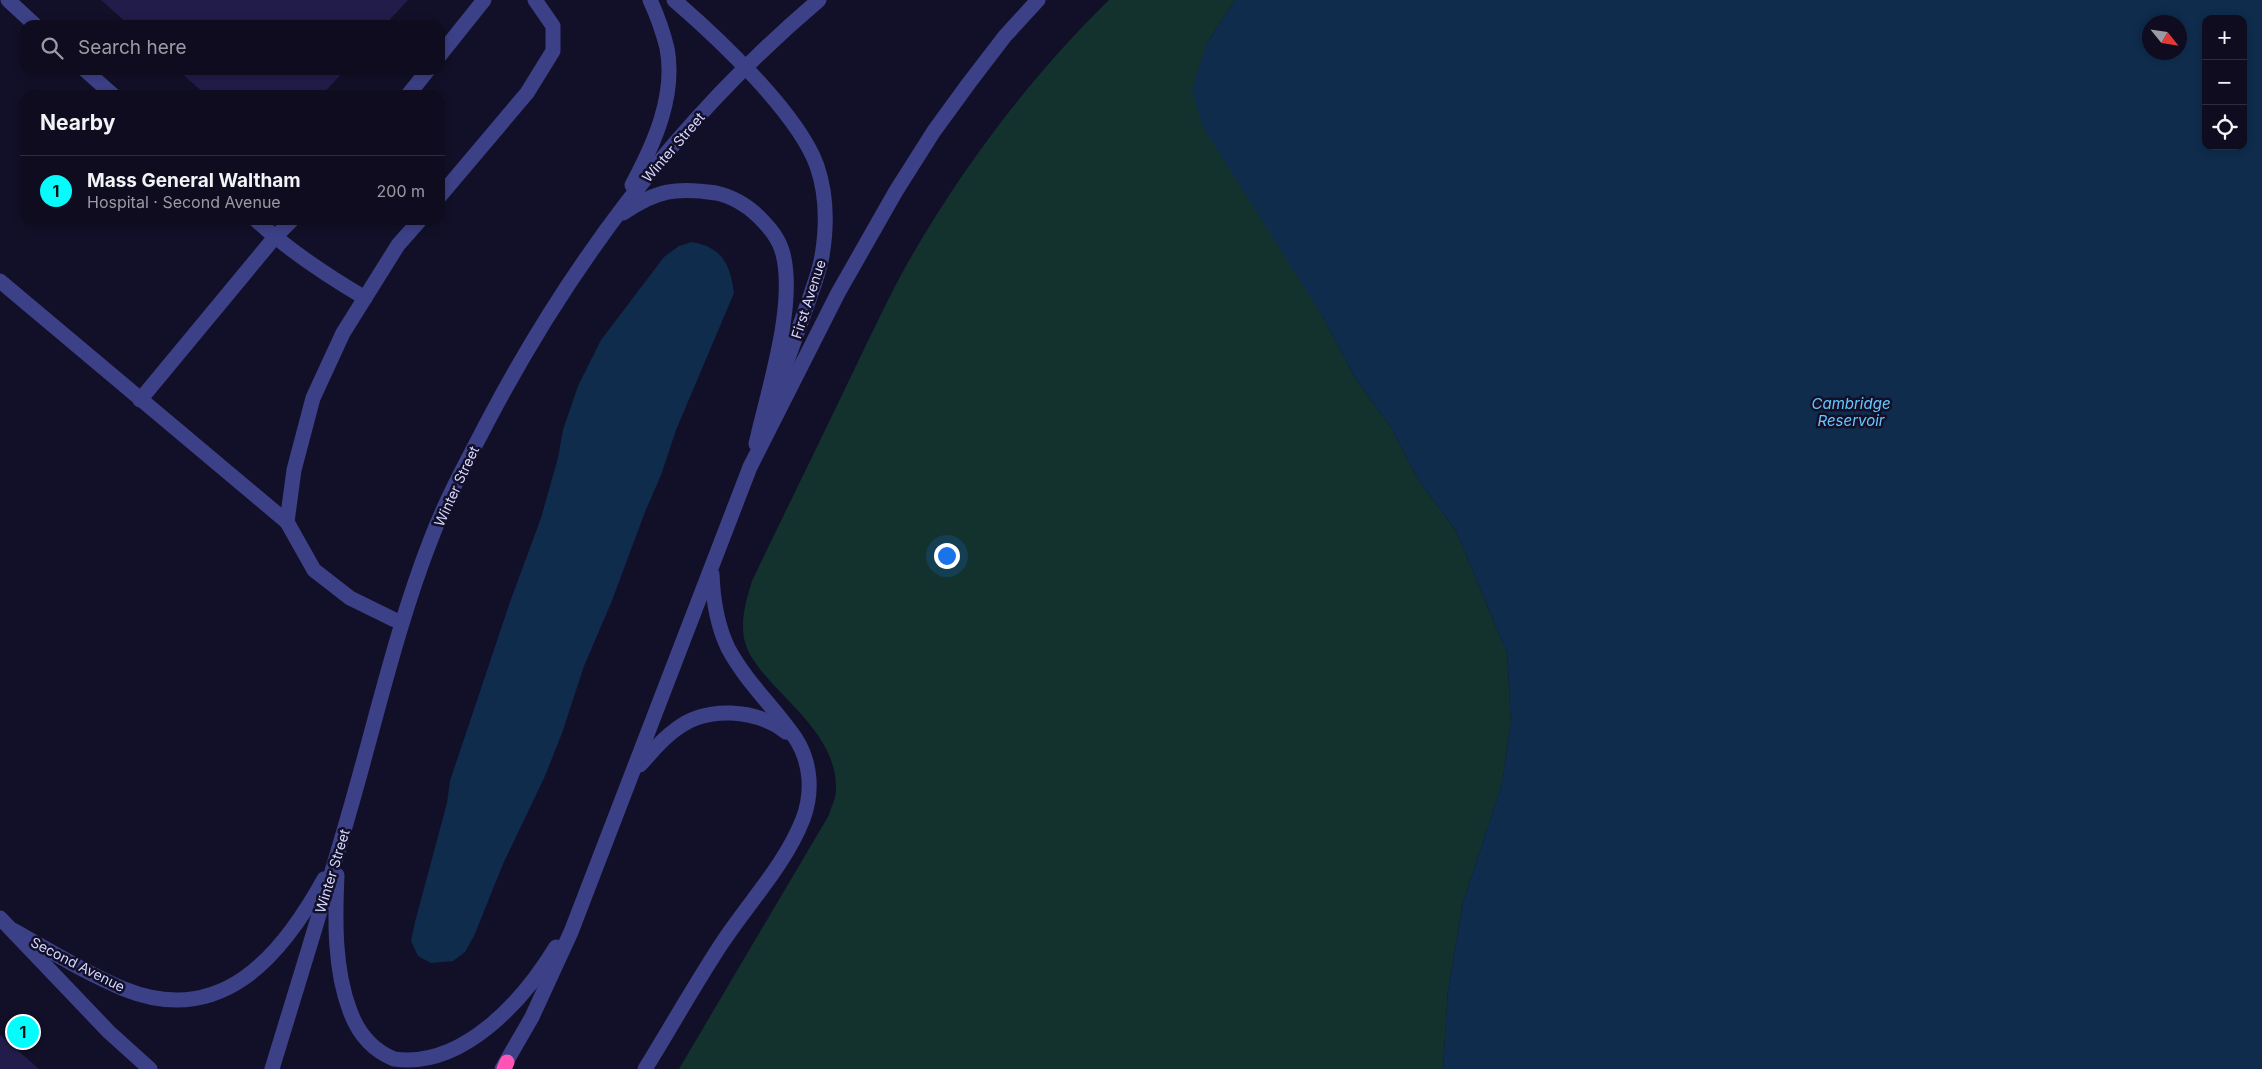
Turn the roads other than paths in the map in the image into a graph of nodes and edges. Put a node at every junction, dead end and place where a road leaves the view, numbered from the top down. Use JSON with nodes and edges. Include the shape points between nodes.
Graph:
{"nodes":[{"id":1,"x":8,"y":0,"type":"edge"},
{"id":2,"x":484,"y":0,"type":"edge"},
{"id":3,"x":536,"y":0,"type":"edge"},
{"id":4,"x":650,"y":0,"type":"edge"},
{"id":5,"x":674,"y":0,"type":"edge"},
{"id":6,"x":819,"y":0,"type":"edge"},
{"id":7,"x":1038,"y":0,"type":"edge"},
{"id":8,"x":30,"y":20,"type":"edge"},
{"id":9,"x":445,"y":49,"type":"edge"},
{"id":10,"x":745,"y":69,"type":"junction"},
{"id":11,"x":91,"y":75,"type":"edge"},
{"id":12,"x":424,"y":75,"type":"edge"},
{"id":13,"x":107,"y":90,"type":"edge"},
{"id":14,"x":412,"y":90,"type":"edge"},
{"id":15,"x":445,"y":190,"type":"edge"},
{"id":16,"x":614,"y":220,"type":"junction"},
{"id":17,"x":262,"y":225,"type":"edge"},
{"id":18,"x":287,"y":225,"type":"edge"},
{"id":19,"x":416,"y":225,"type":"edge"},
{"id":20,"x":275,"y":237,"type":"junction"},
{"id":21,"x":0,"y":281,"type":"edge"},
{"id":22,"x":365,"y":298,"type":"junction"},
{"id":23,"x":140,"y":400,"type":"junction"},
{"id":24,"x":750,"y":467,"type":"junction"},
{"id":25,"x":288,"y":522,"type":"junction"},
{"id":26,"x":711,"y":568,"type":"junction"},
{"id":27,"x":402,"y":623,"type":"junction"},
{"id":28,"x":796,"y":739,"type":"junction"},
{"id":29,"x":633,"y":772,"type":"junction"},
{"id":30,"x":340,"y":846,"type":"junction"},
{"id":31,"x":584,"y":900,"type":"junction"},
{"id":32,"x":0,"y":918,"type":"edge"},
{"id":33,"x":13,"y":930,"type":"junction"},
{"id":34,"x":504,"y":1067,"type":"edge"},
{"id":35,"x":150,"y":1069,"type":"edge"},
{"id":36,"x":272,"y":1069,"type":"edge"},
{"id":37,"x":645,"y":1069,"type":"edge"}],
"edges":[{"from":1,"to":8,"type":"street"},
{"from":2,"to":9,"type":"street"},
{"from":3,"to":15,"type":"street","via":[[553,26],[553,51],[528,93]]},
{"from":4,"to":16,"type":"street","via":[[667,48],[669,78],[665,105],[652,143]]},
{"from":5,"to":10,"type":"street","name":"First Avenue"},
{"from":6,"to":10,"type":"street","name":"Winter Street"},
{"from":7,"to":24,"type":"street","via":[[969,83],[896,191],[838,293]]},
{"from":10,"to":16,"type":"street","name":"Winter Street","via":[[682,136]]},
{"from":10,"to":24,"type":"street","name":"First Avenue","via":[[804,142],[816,165],[824,195],[826,224],[822,258]]},
{"from":11,"to":13,"type":"street"},
{"from":12,"to":14,"type":"street"},
{"from":16,"to":24,"type":"street","via":[[638,203],[663,192],[688,189],[723,194],[749,207],[772,229],[783,253],[785,319]]},
{"from":16,"to":27,"type":"street","name":"Winter Street","via":[[540,326],[482,432],[432,536]]},
{"from":17,"to":20,"type":"street"},
{"from":18,"to":20,"type":"street"},
{"from":19,"to":22,"type":"street","via":[[398,245]]},
{"from":20,"to":22,"type":"street","via":[[325,274]]},
{"from":20,"to":23,"type":"street"},
{"from":21,"to":23,"type":"street"},
{"from":22,"to":25,"type":"street","via":[[342,333],[313,398],[294,470]]},
{"from":23,"to":25,"type":"street"},
{"from":24,"to":26,"type":"street"},
{"from":25,"to":27,"type":"street","via":[[314,570],[350,598]]},
{"from":26,"to":28,"type":"street","via":[[713,599],[728,647],[744,673]]},
{"from":26,"to":29,"type":"street"},
{"from":27,"to":30,"type":"street","name":"Winter Street"},
{"from":28,"to":29,"type":"street","via":[[762,719],[716,713],[676,728]]},
{"from":28,"to":37,"type":"street","via":[[810,780],[803,818],[780,861],[722,943]]},
{"from":29,"to":31,"type":"street"},
{"from":30,"to":31,"type":"street","via":[[337,929],[342,980],[350,1011],[373,1047],[384,1055],[408,1063],[452,1058],[486,1035],[512,1009],[541,971]]},
{"from":30,"to":33,"type":"street","name":"Second Avenue","via":[[310,904],[274,952],[235,985],[207,996],[172,1000],[125,989]]},
{"from":30,"to":36,"type":"street","name":"Winter Street"},
{"from":31,"to":34,"type":"street","via":[[542,997]]},
{"from":32,"to":33,"type":"street","name":"Second Avenue"},
{"from":33,"to":35,"type":"street","name":"Second Avenue","via":[[109,1032]]}]}
